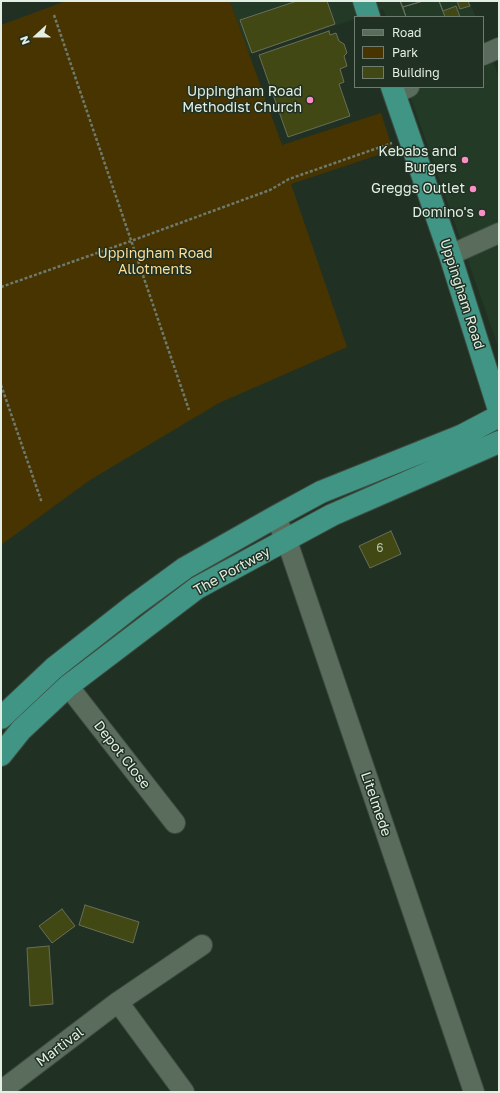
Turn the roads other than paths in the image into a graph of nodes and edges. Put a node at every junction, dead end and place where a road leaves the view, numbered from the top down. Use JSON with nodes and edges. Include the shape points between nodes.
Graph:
{"nodes":[{"id":1,"x":364,"y":1,"type":"edge"},
{"id":2,"x":369,"y":16,"type":"edge"},
{"id":3,"x":499,"y":48,"type":"edge"},
{"id":4,"x":484,"y":55,"type":"edge"},
{"id":5,"x":399,"y":89,"type":"edge"},
{"id":6,"x":499,"y":233,"type":"edge"},
{"id":7,"x":450,"y":255,"type":"junction"},
{"id":8,"x":499,"y":410,"type":"edge"},
{"id":9,"x":499,"y":416,"type":"edge"},
{"id":10,"x":499,"y":442,"type":"edge"},
{"id":11,"x":275,"y":517,"type":"junction"},
{"id":12,"x":287,"y":541,"type":"junction"},
{"id":13,"x":68,"y":686,"type":"junction"},
{"id":14,"x":1,"y":718,"type":"edge"},
{"id":15,"x":1,"y":755,"type":"edge"},
{"id":16,"x":175,"y":823,"type":"dead end"},
{"id":17,"x":202,"y":945,"type":"dead end"},
{"id":18,"x":118,"y":1002,"type":"junction"},
{"id":19,"x":1,"y":1091,"type":"edge"},
{"id":20,"x":184,"y":1092,"type":"edge"},
{"id":21,"x":474,"y":1092,"type":"edge"}],
"edges":[{"from":1,"to":2,"type":"highway"},
{"from":3,"to":4,"type":"street"},
{"from":5,"to":7,"type":"highway","name":"Uppingham Road","via":[[409,136]]},
{"from":6,"to":7,"type":"street"},
{"from":7,"to":8,"type":"highway","name":"Uppingham Road"},
{"from":9,"to":11,"type":"highway","name":"The Portwey","via":[[461,436],[321,492]]},
{"from":10,"to":12,"type":"highway","name":"The Portwey","via":[[332,515]]},
{"from":11,"to":12,"type":"street","name":"Litelmede"},
{"from":11,"to":14,"type":"highway","name":"The Portwey","via":[[185,568],[133,606],[54,668]]},
{"from":12,"to":13,"type":"highway","name":"The Portwey","via":[[197,588]]},
{"from":12,"to":21,"type":"street","name":"Litelmede"},
{"from":13,"to":15,"type":"highway","name":"The Portwey","via":[[22,730]]},
{"from":13,"to":16,"type":"street","name":"Depot Close"},
{"from":17,"to":18,"type":"street","name":"Martival"},
{"from":18,"to":19,"type":"street","name":"Martival"},
{"from":18,"to":20,"type":"street"}]}
